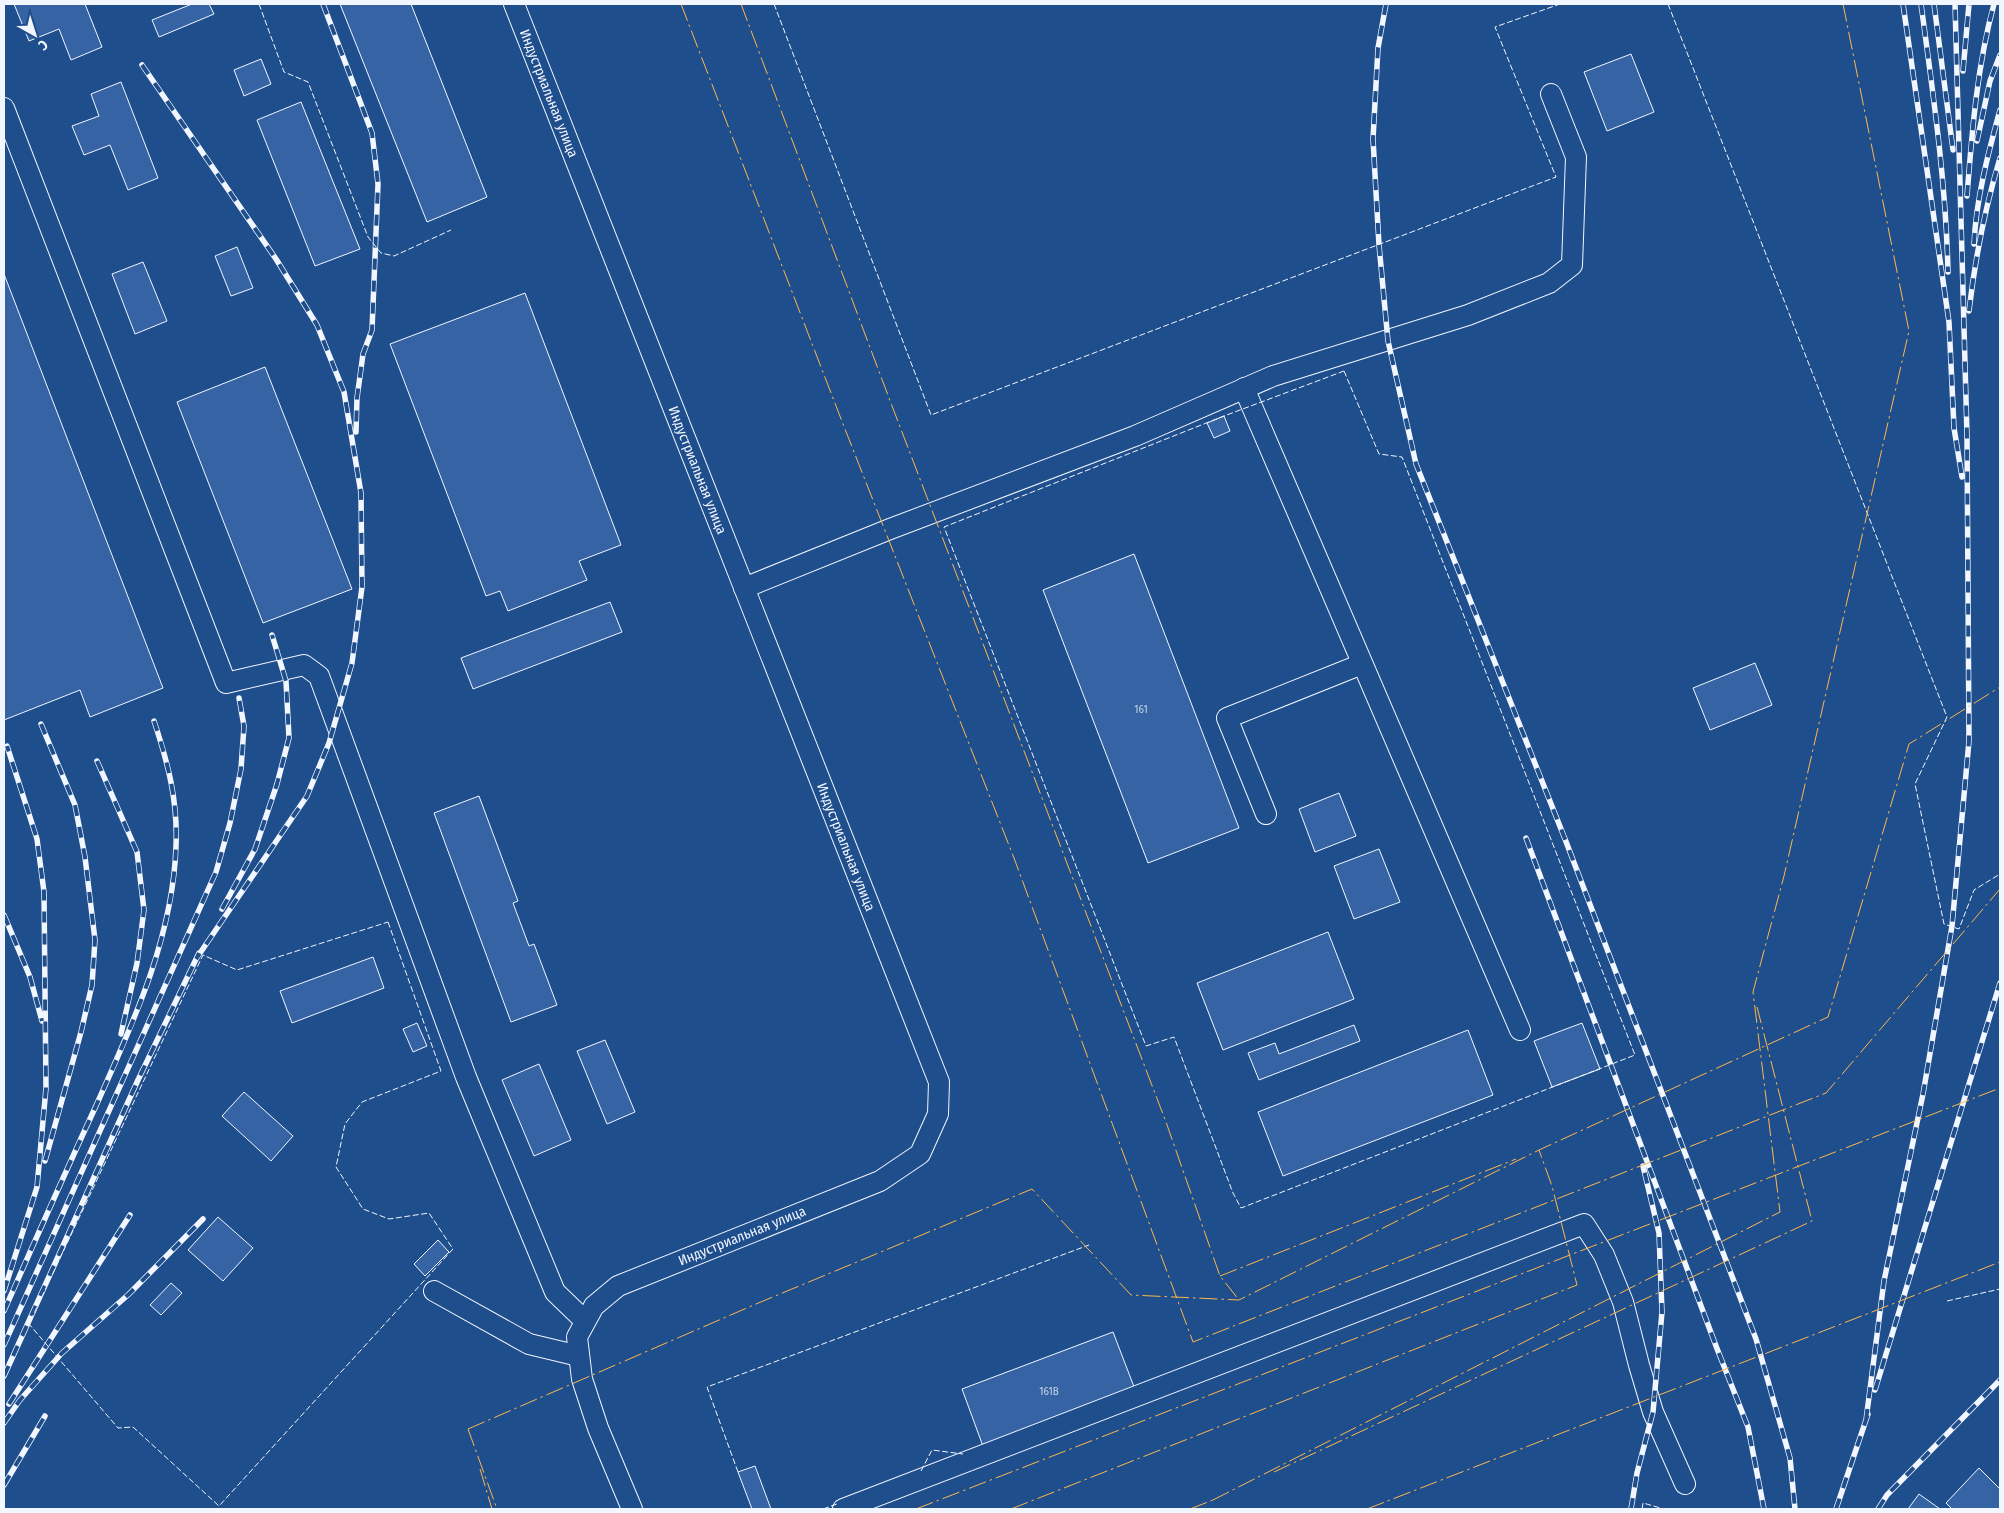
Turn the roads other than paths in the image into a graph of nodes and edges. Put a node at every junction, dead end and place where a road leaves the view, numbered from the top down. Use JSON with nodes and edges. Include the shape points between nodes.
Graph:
{"nodes":[{"id":1,"x":514,"y":4,"type":"edge"},
{"id":2,"x":1551,"y":94,"type":"dead end"},
{"id":3,"x":4,"y":108,"type":"edge"},
{"id":4,"x":1244,"y":388,"type":"junction"},
{"id":5,"x":744,"y":588,"type":"junction"},
{"id":6,"x":1362,"y":664,"type":"junction"},
{"id":7,"x":1266,"y":814,"type":"dead end"},
{"id":8,"x":1520,"y":1030,"type":"dead end"},
{"id":9,"x":434,"y":1291,"type":"dead end"},
{"id":10,"x":585,"y":1322,"type":"junction"},
{"id":11,"x":580,"y":1356,"type":"junction"},
{"id":12,"x":1685,"y":1484,"type":"dead end"},
{"id":13,"x":632,"y":1509,"type":"edge"},
{"id":14,"x":843,"y":1509,"type":"edge"}],
"edges":[{"from":1,"to":5,"type":"street","name":"Индустриальная улица"},
{"from":2,"to":4,"type":"street","via":[[1576,157],[1572,265],[1549,283],[1468,315],[1272,376]]},
{"from":3,"to":10,"type":"street","via":[[226,683],[304,665],[319,676],[466,1077],[555,1292]]},
{"from":4,"to":5,"type":"street","via":[[1135,436],[890,528]]},
{"from":4,"to":6,"type":"street"},
{"from":5,"to":10,"type":"street","name":"Индустриальная улица","via":[[939,1082],[938,1114],[920,1154],[880,1181],[618,1286],[594,1306]]},
{"from":6,"to":7,"type":"street","via":[[1227,718]]},
{"from":6,"to":8,"type":"street"},
{"from":9,"to":11,"type":"street","via":[[530,1344]]},
{"from":10,"to":11,"type":"street","name":"Индустриальная улица","via":[[577,1337]]},
{"from":11,"to":13,"type":"street","name":"Индустриальная улица","via":[[582,1378],[598,1428]]},
{"from":12,"to":14,"type":"street","via":[[1653,1412],[1623,1302],[1604,1255],[1584,1224]]}]}
